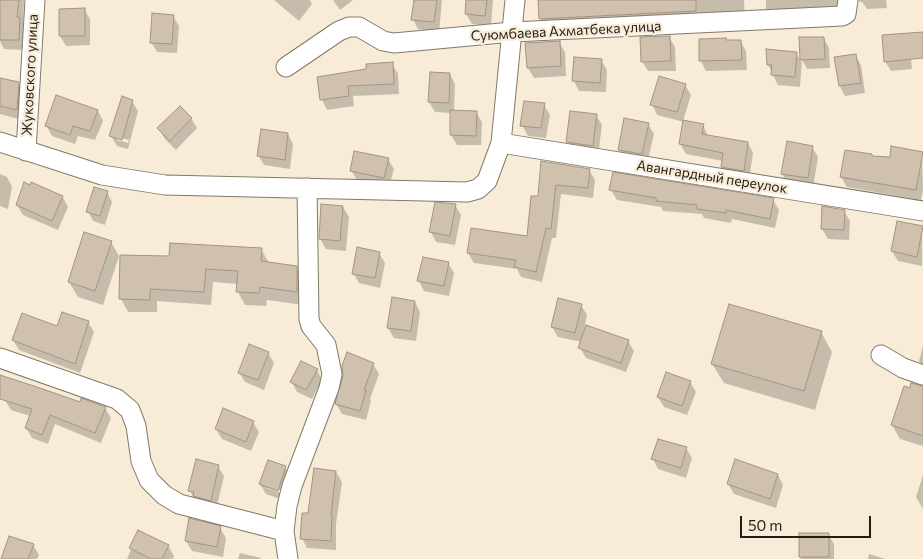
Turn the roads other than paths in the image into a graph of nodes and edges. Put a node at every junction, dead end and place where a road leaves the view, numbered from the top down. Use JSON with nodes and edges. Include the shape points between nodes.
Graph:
{"nodes":[{"id":1,"x":35,"y":0,"type":"edge"},
{"id":2,"x":515,"y":0,"type":"edge"},
{"id":3,"x":848,"y":0,"type":"edge"},
{"id":4,"x":512,"y":32,"type":"junction"},
{"id":5,"x":286,"y":67,"type":"dead end"},
{"id":6,"x":0,"y":142,"type":"edge"},
{"id":7,"x":501,"y":143,"type":"junction"},
{"id":8,"x":26,"y":151,"type":"junction"},
{"id":9,"x":307,"y":188,"type":"junction"},
{"id":10,"x":923,"y":211,"type":"edge"},
{"id":11,"x":881,"y":355,"type":"dead end"},
{"id":12,"x":0,"y":358,"type":"edge"},
{"id":13,"x":923,"y":375,"type":"edge"},
{"id":14,"x":284,"y":531,"type":"junction"},
{"id":15,"x":288,"y":559,"type":"edge"}],
"edges":[{"from":1,"to":8,"type":"street","name":"Жуковского улица"},
{"from":2,"to":4,"type":"street"},
{"from":3,"to":4,"type":"street","name":"Суюмбаева Ахматбека улица","via":[[846,14],[842,16]]},
{"from":4,"to":5,"type":"street","name":"Суюмбаева Ахматбека улица","via":[[389,43],[359,28],[348,27]]},
{"from":4,"to":7,"type":"street"},
{"from":6,"to":8,"type":"street"},
{"from":7,"to":9,"type":"street","via":[[487,181],[478,189],[467,192]]},
{"from":7,"to":10,"type":"street","name":"Авангардный переулок"},
{"from":8,"to":9,"type":"street","via":[[102,175],[165,185]]},
{"from":9,"to":14,"type":"street","via":[[309,319],[310,326],[326,345],[332,374],[292,486]]},
{"from":11,"to":13,"type":"street"},
{"from":12,"to":14,"type":"street","via":[[118,399],[130,410],[149,480],[164,495],[179,504]]},
{"from":14,"to":15,"type":"street"}]}
